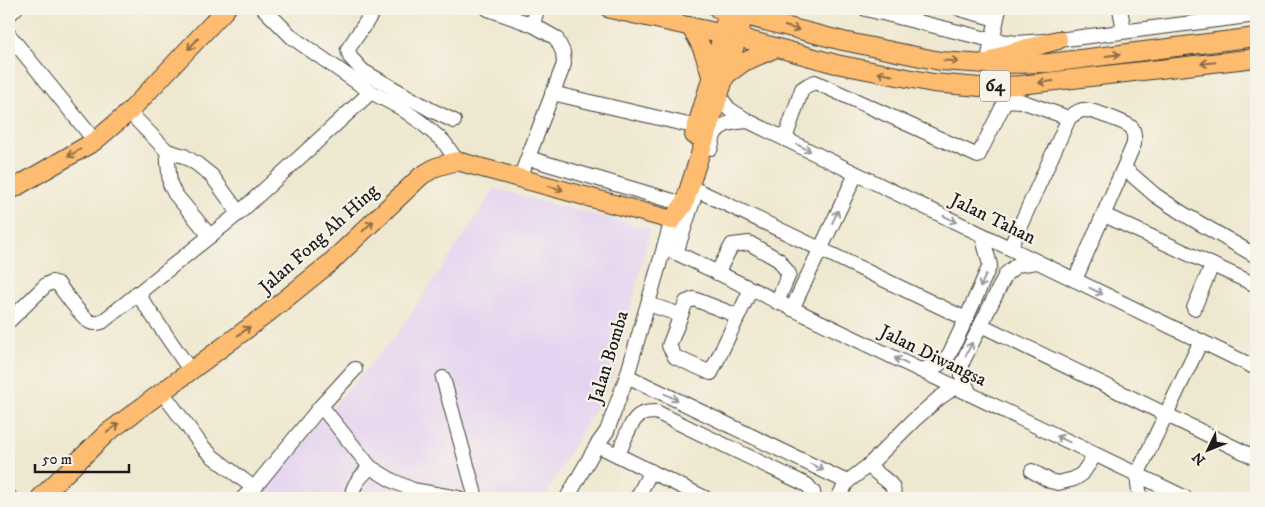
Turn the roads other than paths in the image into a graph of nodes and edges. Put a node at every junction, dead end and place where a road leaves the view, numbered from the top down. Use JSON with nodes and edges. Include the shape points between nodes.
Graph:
{"nodes":[{"id":1,"x":15,"y":9,"type":"edge"},
{"id":2,"x":226,"y":9,"type":"edge"},
{"id":3,"x":264,"y":9,"type":"edge"},
{"id":4,"x":375,"y":9,"type":"edge"},
{"id":5,"x":488,"y":9,"type":"edge"},
{"id":6,"x":537,"y":9,"type":"edge"},
{"id":7,"x":610,"y":9,"type":"edge"},
{"id":8,"x":866,"y":9,"type":"edge"},
{"id":9,"x":960,"y":9,"type":"edge"},
{"id":10,"x":1120,"y":9,"type":"edge"},
{"id":11,"x":725,"y":10,"type":"edge"},
{"id":12,"x":746,"y":12,"type":"edge"},
{"id":13,"x":998,"y":14,"type":"edge"},
{"id":14,"x":9,"y":15,"type":"edge"},
{"id":15,"x":1256,"y":15,"type":"edge"},
{"id":16,"x":532,"y":25,"type":"junction"},
{"id":17,"x":689,"y":26,"type":"junction"},
{"id":18,"x":1124,"y":31,"type":"junction"},
{"id":19,"x":730,"y":36,"type":"junction"},
{"id":20,"x":9,"y":37,"type":"edge"},
{"id":21,"x":1256,"y":37,"type":"edge"},
{"id":22,"x":992,"y":40,"type":"junction"},
{"id":23,"x":1058,"y":40,"type":"junction"},
{"id":24,"x":776,"y":48,"type":"junction"},
{"id":25,"x":1256,"y":58,"type":"edge"},
{"id":26,"x":987,"y":64,"type":"junction"},
{"id":27,"x":718,"y":76,"type":"junction"},
{"id":28,"x":371,"y":92,"type":"junction"},
{"id":29,"x":552,"y":93,"type":"junction"},
{"id":30,"x":719,"y":96,"type":"junction"},
{"id":31,"x":431,"y":110,"type":"junction"},
{"id":32,"x":129,"y":112,"type":"junction"},
{"id":33,"x":1069,"y":118,"type":"junction"},
{"id":34,"x":454,"y":121,"type":"dead end"},
{"id":35,"x":748,"y":121,"type":"junction"},
{"id":36,"x":422,"y":124,"type":"junction"},
{"id":37,"x":697,"y":127,"type":"junction"},
{"id":38,"x":785,"y":139,"type":"junction"},
{"id":39,"x":95,"y":141,"type":"junction"},
{"id":40,"x":167,"y":151,"type":"junction"},
{"id":41,"x":528,"y":158,"type":"junction"},
{"id":42,"x":457,"y":161,"type":"junction"},
{"id":43,"x":1124,"y":168,"type":"junction"},
{"id":44,"x":856,"y":174,"type":"junction"},
{"id":45,"x":520,"y":178,"type":"junction"},
{"id":46,"x":697,"y":190,"type":"junction"},
{"id":47,"x":9,"y":191,"type":"edge"},
{"id":48,"x":673,"y":201,"type":"junction"},
{"id":49,"x":239,"y":214,"type":"junction"},
{"id":50,"x":1104,"y":215,"type":"junction"},
{"id":51,"x":672,"y":220,"type":"junction"},
{"id":52,"x":982,"y":235,"type":"junction"},
{"id":53,"x":210,"y":236,"type":"junction"},
{"id":54,"x":1010,"y":248,"type":"junction"},
{"id":55,"x":820,"y":249,"type":"junction"},
{"id":56,"x":670,"y":250,"type":"junction"},
{"id":57,"x":1256,"y":256,"type":"edge"},
{"id":58,"x":1037,"y":262,"type":"junction"},
{"id":59,"x":1212,"y":265,"type":"junction"},
{"id":60,"x":718,"y":273,"type":"junction"},
{"id":61,"x":1075,"y":280,"type":"junction"},
{"id":62,"x":1256,"y":286,"type":"edge"},
{"id":63,"x":751,"y":289,"type":"junction"},
{"id":64,"x":137,"y":293,"type":"junction"},
{"id":65,"x":778,"y":302,"type":"junction"},
{"id":66,"x":648,"y":304,"type":"junction"},
{"id":67,"x":1194,"y":308,"type":"dead end"},
{"id":68,"x":792,"y":309,"type":"junction"},
{"id":69,"x":681,"y":315,"type":"junction"},
{"id":70,"x":738,"y":316,"type":"junction"},
{"id":71,"x":966,"y":319,"type":"junction"},
{"id":72,"x":9,"y":321,"type":"edge"},
{"id":73,"x":980,"y":325,"type":"junction"},
{"id":74,"x":1201,"y":341,"type":"junction"},
{"id":75,"x":1256,"y":368,"type":"edge"},
{"id":76,"x":355,"y":369,"type":"dead end"},
{"id":77,"x":190,"y":370,"type":"junction"},
{"id":78,"x":920,"y":370,"type":"junction"},
{"id":79,"x":627,"y":376,"type":"junction"},
{"id":80,"x":443,"y":378,"type":"dead end"},
{"id":81,"x":938,"y":379,"type":"junction"},
{"id":82,"x":955,"y":388,"type":"junction"},
{"id":83,"x":162,"y":392,"type":"junction"},
{"id":84,"x":970,"y":394,"type":"junction"},
{"id":85,"x":321,"y":406,"type":"junction"},
{"id":86,"x":696,"y":409,"type":"junction"},
{"id":87,"x":1166,"y":414,"type":"junction"},
{"id":88,"x":914,"y":420,"type":"junction"},
{"id":89,"x":689,"y":428,"type":"junction"},
{"id":90,"x":598,"y":445,"type":"junction"},
{"id":91,"x":618,"y":455,"type":"junction"},
{"id":92,"x":1095,"y":455,"type":"junction"},
{"id":93,"x":1256,"y":458,"type":"edge"},
{"id":94,"x":869,"y":465,"type":"junction"},
{"id":95,"x":370,"y":467,"type":"junction"},
{"id":96,"x":1032,"y":471,"type":"dead end"},
{"id":97,"x":651,"y":472,"type":"junction"},
{"id":98,"x":1137,"y":475,"type":"junction"},
{"id":99,"x":847,"y":482,"type":"junction"},
{"id":100,"x":254,"y":488,"type":"junction"},
{"id":101,"x":40,"y":498,"type":"edge"},
{"id":102,"x":243,"y":498,"type":"edge"},
{"id":103,"x":352,"y":498,"type":"edge"},
{"id":104,"x":458,"y":498,"type":"edge"},
{"id":105,"x":476,"y":498,"type":"edge"},
{"id":106,"x":568,"y":498,"type":"edge"},
{"id":107,"x":637,"y":498,"type":"edge"},
{"id":108,"x":705,"y":498,"type":"edge"},
{"id":109,"x":814,"y":498,"type":"edge"},
{"id":110,"x":838,"y":498,"type":"edge"},
{"id":111,"x":892,"y":498,"type":"edge"},
{"id":112,"x":1140,"y":498,"type":"edge"},
{"id":113,"x":1186,"y":498,"type":"edge"}],
"edges":[{"from":1,"to":14,"type":"street"},
{"from":2,"to":32,"type":"main road","one_way":true},
{"from":3,"to":28,"type":"street","via":[[293,38]]},
{"from":4,"to":31,"type":"street","via":[[348,49],[350,57],[364,71]]},
{"from":5,"to":16,"type":"street"},
{"from":6,"to":16,"type":"street"},
{"from":7,"to":17,"type":"main road","number":"64"},
{"from":8,"to":22,"type":"street"},
{"from":9,"to":13,"type":"street"},
{"from":10,"to":18,"type":"street"},
{"from":11,"to":12,"type":"main road","number":"64"},
{"from":11,"to":19,"type":"main road","name":"Jalan Bomba"},
{"from":12,"to":19,"type":"main road","name":"Jalan Bomba"},
{"from":12,"to":26,"type":"main road","number":"64","one_way":true,"via":[[853,43],[940,61]]},
{"from":13,"to":22,"type":"street"},
{"from":15,"to":18,"type":"street"},
{"from":16,"to":29,"type":"street","via":[[556,38],[563,52],[564,64]]},
{"from":17,"to":19,"type":"main road","number":"64"},
{"from":17,"to":27,"type":"main road"},
{"from":18,"to":23,"type":"street"},
{"from":19,"to":24,"type":"main road","number":"64"},
{"from":19,"to":27,"type":"main road","name":"Jalan Bomba"},
{"from":20,"to":39,"type":"street"},
{"from":26,"to":21,"type":"main road","number":"64","one_way":true,"via":[[1049,62]]},
{"from":22,"to":23,"type":"street","via":[[1017,43]]},
{"from":22,"to":26,"type":"street"},
{"from":23,"to":26,"type":"main road","via":[[1007,54]]},
{"from":25,"to":24,"type":"main road","number":"64","one_way":true,"via":[[980,87],[933,83],[836,64]]},
{"from":24,"to":27,"type":"main road"},
{"from":27,"to":30,"type":"main road","name":"Jalan Bomba"},
{"from":27,"to":37,"type":"main road","name":"Jalan Bomba"},
{"from":28,"to":36,"type":"street"},
{"from":28,"to":49,"type":"street"},
{"from":29,"to":37,"type":"street"},
{"from":29,"to":41,"type":"street"},
{"from":30,"to":35,"type":"street","name":"Jalan Tahan","via":[[729,109]]},
{"from":30,"to":51,"type":"main road","name":"Jalan Bomba","via":[[684,204]]},
{"from":31,"to":34,"type":"street"},
{"from":31,"to":36,"type":"street"},
{"from":32,"to":39,"type":"main road"},
{"from":32,"to":40,"type":"street"},
{"from":33,"to":38,"type":"street","via":[[1021,101],[1006,100],[978,156],[815,82],[802,89]]},
{"from":33,"to":43,"type":"street","via":[[1078,111],[1094,111],[1132,128],[1134,144]]},
{"from":33,"to":54,"type":"street"},
{"from":35,"to":38,"type":"street","name":"Jalan Tahan"},
{"from":35,"to":46,"type":"street","via":[[731,122],[716,132]]},
{"from":36,"to":42,"type":"street","via":[[444,142]]},
{"from":37,"to":48,"type":"main road","name":"Jalan Bomba"},
{"from":38,"to":44,"type":"street","name":"Jalan Tahan","one_way":true},
{"from":39,"to":47,"type":"main road","one_way":true},
{"from":40,"to":49,"type":"street","via":[[184,156],[212,176]]},
{"from":40,"to":53,"type":"street","via":[[170,184],[175,194]]},
{"from":41,"to":45,"type":"street"},
{"from":41,"to":48,"type":"street"},
{"from":42,"to":45,"type":"main road"},
{"from":77,"to":42,"type":"main road","name":"Jalan Fong Ah Hing","one_way":true,"via":[[330,263],[421,176]]},
{"from":43,"to":50,"type":"street"},
{"from":43,"to":57,"type":"street","via":[[1175,209]]},
{"from":44,"to":52,"type":"street","name":"Jalan Tahan","one_way":true},
{"from":55,"to":44,"type":"street","one_way":true},
{"from":45,"to":51,"type":"main road","one_way":true},
{"from":46,"to":55,"type":"street"},
{"from":46,"to":56,"type":"street"},
{"from":48,"to":51,"type":"main road","name":"Jalan Bomba"},
{"from":49,"to":53,"type":"street"},
{"from":50,"to":59,"type":"street"},
{"from":50,"to":61,"type":"street"},
{"from":51,"to":56,"type":"street","name":"Jalan Bomba"},
{"from":52,"to":54,"type":"street","name":"Jalan Tahan"},
{"from":52,"to":71,"type":"street","one_way":true,"via":[[990,265]]},
{"from":53,"to":64,"type":"street"},
{"from":54,"to":58,"type":"street","name":"Jalan Tahan"},
{"from":55,"to":68,"type":"street"},
{"from":55,"to":71,"type":"street"},
{"from":56,"to":60,"type":"street","name":"Jalan Diwangsa"},
{"from":56,"to":66,"type":"street","name":"Jalan Bomba"},
{"from":58,"to":61,"type":"street","name":"Jalan Tahan"},
{"from":58,"to":73,"type":"street","via":[[1017,265],[1006,274]]},
{"from":59,"to":62,"type":"street"},
{"from":59,"to":67,"type":"street"},
{"from":60,"to":63,"type":"street","name":"Jalan Diwangsa"},
{"from":60,"to":65,"type":"street","via":[[732,245],[749,243],[779,260],[789,274]]},
{"from":61,"to":74,"type":"street","name":"Jalan Tahan","one_way":true},
{"from":63,"to":65,"type":"street","name":"Jalan Diwangsa"},
{"from":63,"to":70,"type":"street"},
{"from":64,"to":72,"type":"street","via":[[102,322],[96,323],[84,317],[58,284],[52,282]]},
{"from":64,"to":77,"type":"street"},
{"from":65,"to":68,"type":"street","name":"Jalan Diwangsa"},
{"from":66,"to":69,"type":"street"},
{"from":66,"to":79,"type":"street","name":"Jalan Bomba"},
{"from":78,"to":68,"type":"street","name":"Jalan Diwangsa","one_way":true},
{"from":69,"to":70,"type":"street","via":[[686,302],[694,299]]},
{"from":69,"to":70,"type":"street","via":[[668,346],[675,356],[710,372]]},
{"from":71,"to":78,"type":"street","via":[[949,355],[938,364]]},
{"from":84,"to":73,"type":"street","one_way":true,"via":[[962,376],[962,363]]},
{"from":73,"to":87,"type":"street"},
{"from":74,"to":75,"type":"street","name":"Jalan Tahan"},
{"from":74,"to":87,"type":"street"},
{"from":76,"to":85,"type":"street"},
{"from":77,"to":83,"type":"main road","name":"Jalan Fong Ah Hing"},
{"from":78,"to":81,"type":"street","name":"Jalan Diwangsa"},
{"from":79,"to":86,"type":"street","one_way":true},
{"from":79,"to":90,"type":"street","name":"Jalan Bomba","via":[[607,431]]},
{"from":80,"to":105,"type":"street"},
{"from":81,"to":82,"type":"street","name":"Jalan Diwangsa"},
{"from":81,"to":88,"type":"street"},
{"from":82,"to":84,"type":"street","name":"Jalan Diwangsa"},
{"from":82,"to":88,"type":"street"},
{"from":83,"to":100,"type":"street","via":[[202,446]]},
{"from":101,"to":83,"type":"main road","name":"Jalan Fong Ah Hing","one_way":true,"via":[[107,433]]},
{"from":92,"to":84,"type":"street","name":"Jalan Diwangsa","one_way":true},
{"from":85,"to":95,"type":"street"},
{"from":85,"to":100,"type":"street"},
{"from":86,"to":89,"type":"street"},
{"from":86,"to":99,"type":"street","one_way":true},
{"from":87,"to":93,"type":"street"},
{"from":87,"to":98,"type":"street"},
{"from":88,"to":94,"type":"street"},
{"from":89,"to":91,"type":"street","via":[[656,412],[640,415],[633,422]]},
{"from":89,"to":109,"type":"street","via":[[807,485]]},
{"from":90,"to":91,"type":"street"},
{"from":90,"to":106,"type":"street","name":"Jalan Bomba"},
{"from":91,"to":97,"type":"street"},
{"from":92,"to":96,"type":"street","via":[[1082,474],[1074,479],[1058,483]]},
{"from":92,"to":98,"type":"street","name":"Jalan Diwangsa"},
{"from":94,"to":99,"type":"street"},
{"from":94,"to":111,"type":"street","via":[[894,488]]},
{"from":95,"to":103,"type":"street","via":[[356,483]]},
{"from":95,"to":104,"type":"street","via":[[413,490]]},
{"from":97,"to":107,"type":"street"},
{"from":97,"to":108,"type":"street"},
{"from":98,"to":112,"type":"street"},
{"from":98,"to":113,"type":"street","name":"Jalan Diwangsa"},
{"from":99,"to":110,"type":"street"},
{"from":100,"to":102,"type":"street"}]}
